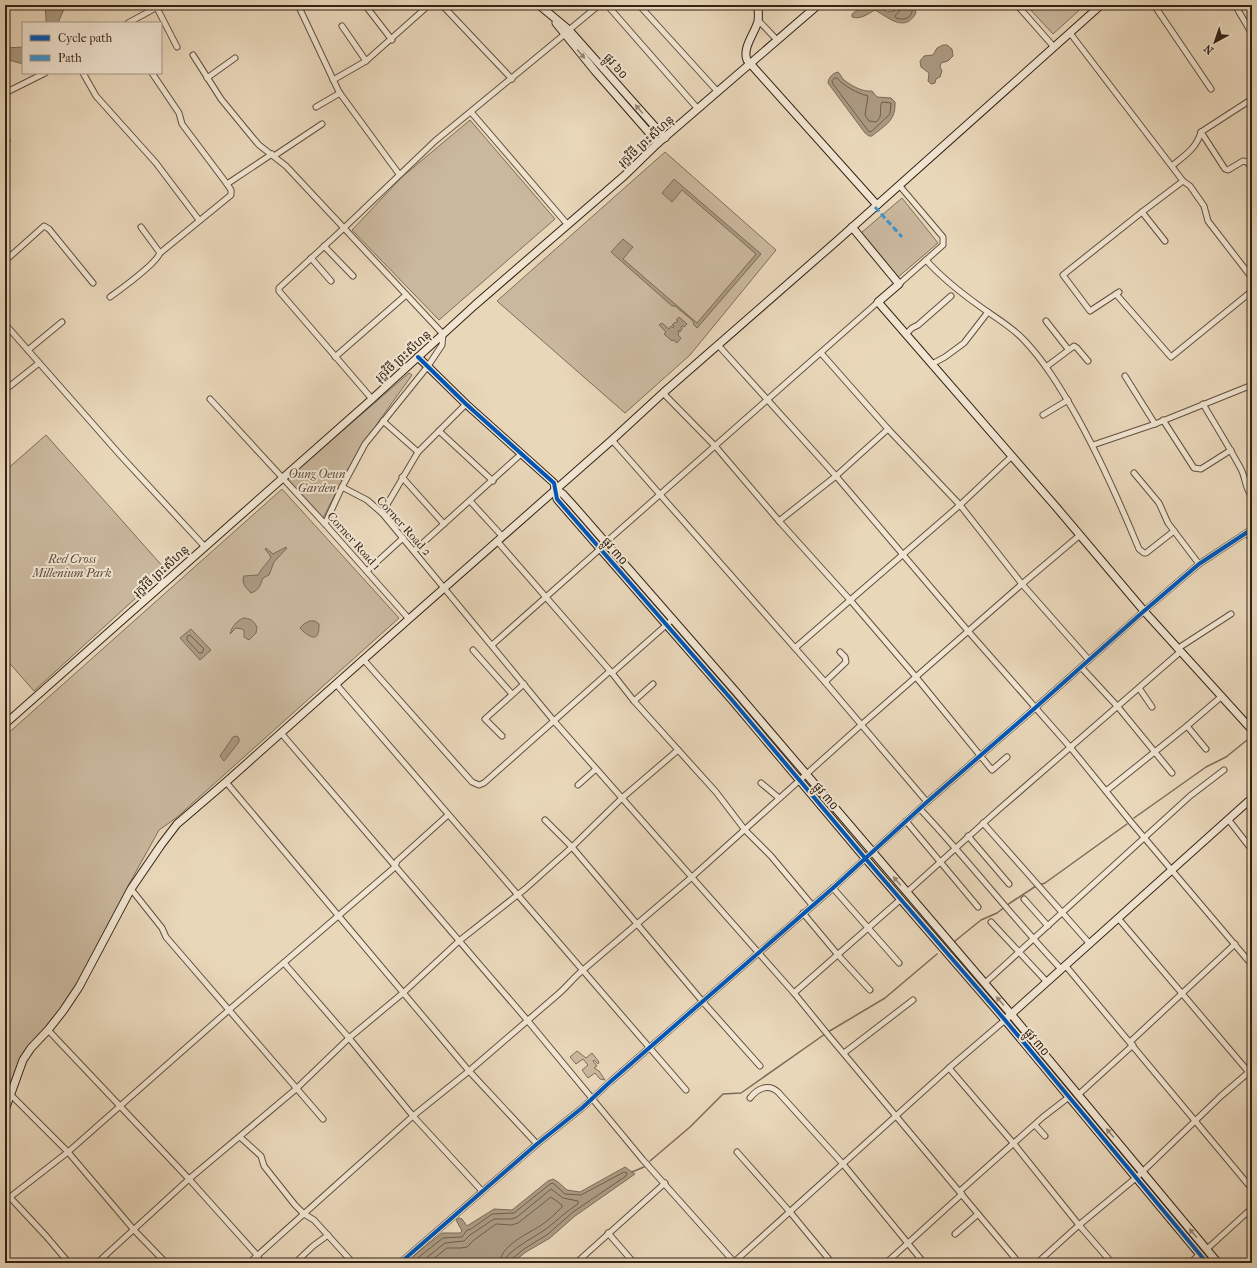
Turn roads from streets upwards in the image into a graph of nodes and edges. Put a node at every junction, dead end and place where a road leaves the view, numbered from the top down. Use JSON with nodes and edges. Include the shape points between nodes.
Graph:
{"nodes":[{"id":1,"x":298,"y":5,"type":"edge"},
{"id":2,"x":365,"y":5,"type":"edge"},
{"id":3,"x":429,"y":5,"type":"edge"},
{"id":4,"x":442,"y":5,"type":"edge"},
{"id":5,"x":539,"y":5,"type":"edge"},
{"id":6,"x":599,"y":5,"type":"edge"},
{"id":7,"x":607,"y":5,"type":"edge"},
{"id":8,"x":639,"y":5,"type":"edge"},
{"id":9,"x":758,"y":5,"type":"edge"},
{"id":10,"x":818,"y":5,"type":"edge"},
{"id":11,"x":1017,"y":5,"type":"edge"},
{"id":12,"x":1101,"y":5,"type":"edge"},
{"id":13,"x":1154,"y":5,"type":"edge"},
{"id":14,"x":1235,"y":5,"type":"edge"},
{"id":15,"x":159,"y":6,"type":"edge"},
{"id":16,"x":758,"y":20,"type":"junction"},
{"id":17,"x":130,"y":22,"type":"edge"},
{"id":18,"x":342,"y":26,"type":"dead end"},
{"id":19,"x":567,"y":32,"type":"junction"},
{"id":20,"x":1070,"y":33,"type":"junction"},
{"id":21,"x":1252,"y":34,"type":"edge"},
{"id":22,"x":392,"y":40,"type":"junction"},
{"id":23,"x":777,"y":40,"type":"junction"},
{"id":24,"x":177,"y":47,"type":"dead end"},
{"id":25,"x":1054,"y":47,"type":"junction"},
{"id":26,"x":193,"y":56,"type":"dead end"},
{"id":27,"x":235,"y":58,"type":"dead end"},
{"id":28,"x":366,"y":61,"type":"junction"},
{"id":29,"x":751,"y":64,"type":"junction"},
{"id":30,"x":43,"y":74,"type":"edge"},
{"id":31,"x":84,"y":74,"type":"edge"},
{"id":32,"x":153,"y":74,"type":"edge"},
{"id":33,"x":207,"y":78,"type":"junction"},
{"id":34,"x":512,"y":78,"type":"junction"},
{"id":35,"x":333,"y":80,"type":"junction"},
{"id":36,"x":1211,"y":89,"type":"dead end"},
{"id":37,"x":718,"y":92,"type":"junction"},
{"id":38,"x":5,"y":93,"type":"edge"},
{"id":39,"x":340,"y":93,"type":"junction"},
{"id":40,"x":1252,"y":99,"type":"edge"},
{"id":41,"x":316,"y":107,"type":"dead end"},
{"id":42,"x":698,"y":109,"type":"junction"},
{"id":43,"x":471,"y":112,"type":"junction"},
{"id":44,"x":322,"y":124,"type":"dead end"},
{"id":45,"x":1201,"y":132,"type":"junction"},
{"id":46,"x":665,"y":138,"type":"junction"},
{"id":47,"x":658,"y":143,"type":"junction"},
{"id":48,"x":273,"y":155,"type":"junction"},
{"id":49,"x":1172,"y":166,"type":"junction"},
{"id":50,"x":1252,"y":168,"type":"edge"},
{"id":51,"x":399,"y":174,"type":"junction"},
{"id":52,"x":1183,"y":181,"type":"junction"},
{"id":53,"x":227,"y":184,"type":"junction"},
{"id":54,"x":899,"y":185,"type":"junction"},
{"id":55,"x":878,"y":205,"type":"junction"},
{"id":56,"x":1142,"y":212,"type":"junction"},
{"id":57,"x":199,"y":220,"type":"junction"},
{"id":58,"x":568,"y":225,"type":"junction"},
{"id":59,"x":141,"y":227,"type":"dead end"},
{"id":60,"x":852,"y":227,"type":"junction"},
{"id":61,"x":344,"y":228,"type":"junction"},
{"id":62,"x":1165,"y":241,"type":"dead end"},
{"id":63,"x":324,"y":246,"type":"junction"},
{"id":64,"x":160,"y":253,"type":"junction"},
{"id":65,"x":311,"y":258,"type":"junction"},
{"id":66,"x":926,"y":260,"type":"junction"},
{"id":67,"x":5,"y":261,"type":"edge"},
{"id":68,"x":353,"y":276,"type":"dead end"},
{"id":69,"x":1252,"y":278,"type":"edge"},
{"id":70,"x":331,"y":281,"type":"dead end"},
{"id":71,"x":93,"y":283,"type":"dead end"},
{"id":72,"x":898,"y":284,"type":"junction"},
{"id":73,"x":1252,"y":291,"type":"edge"},
{"id":74,"x":406,"y":295,"type":"junction"},
{"id":75,"x":951,"y":296,"type":"dead end"},
{"id":76,"x":110,"y":297,"type":"dead end"},
{"id":77,"x":878,"y":302,"type":"junction"},
{"id":78,"x":988,"y":312,"type":"junction"},
{"id":79,"x":1046,"y":321,"type":"dead end"},
{"id":80,"x":62,"y":322,"type":"dead end"},
{"id":81,"x":5,"y":324,"type":"edge"},
{"id":82,"x":443,"y":334,"type":"junction"},
{"id":83,"x":906,"y":334,"type":"junction"},
{"id":84,"x":718,"y":345,"type":"junction"},
{"id":85,"x":1068,"y":349,"type":"junction"},
{"id":86,"x":28,"y":350,"type":"junction"},
{"id":87,"x":821,"y":353,"type":"junction"},
{"id":88,"x":335,"y":357,"type":"junction"},
{"id":89,"x":418,"y":357,"type":"junction"},
{"id":90,"x":1088,"y":361,"type":"dead end"},
{"id":91,"x":38,"y":363,"type":"junction"},
{"id":92,"x":932,"y":364,"type":"junction"},
{"id":93,"x":428,"y":366,"type":"junction"},
{"id":94,"x":1046,"y":367,"type":"junction"},
{"id":95,"x":1125,"y":376,"type":"dead end"},
{"id":96,"x":1252,"y":385,"type":"edge"},
{"id":97,"x":5,"y":390,"type":"edge"},
{"id":98,"x":663,"y":393,"type":"junction"},
{"id":99,"x":210,"y":399,"type":"dead end"},
{"id":100,"x":372,"y":399,"type":"junction"},
{"id":101,"x":769,"y":400,"type":"junction"},
{"id":102,"x":1068,"y":400,"type":"junction"},
{"id":103,"x":466,"y":404,"type":"junction"},
{"id":104,"x":1203,"y":404,"type":"junction"},
{"id":105,"x":1042,"y":415,"type":"dead end"},
{"id":106,"x":1163,"y":420,"type":"junction"},
{"id":107,"x":383,"y":421,"type":"junction"},
{"id":108,"x":1155,"y":424,"type":"junction"},
{"id":109,"x":888,"y":429,"type":"junction"},
{"id":110,"x":439,"y":431,"type":"junction"},
{"id":111,"x":612,"y":440,"type":"junction"},
{"id":112,"x":1093,"y":445,"type":"junction"},
{"id":113,"x":716,"y":446,"type":"junction"},
{"id":114,"x":1230,"y":450,"type":"junction"},
{"id":115,"x":418,"y":452,"type":"junction"},
{"id":116,"x":521,"y":454,"type":"junction"},
{"id":117,"x":1012,"y":456,"type":"junction"},
{"id":118,"x":1134,"y":473,"type":"dead end"},
{"id":119,"x":836,"y":476,"type":"junction"},
{"id":120,"x":402,"y":477,"type":"junction"},
{"id":121,"x":282,"y":479,"type":"junction"},
{"id":122,"x":492,"y":481,"type":"junction"},
{"id":123,"x":342,"y":486,"type":"junction"},
{"id":124,"x":555,"y":489,"type":"junction"},
{"id":125,"x":660,"y":494,"type":"junction"},
{"id":126,"x":1252,"y":498,"type":"edge"},
{"id":127,"x":470,"y":501,"type":"junction"},
{"id":128,"x":960,"y":505,"type":"junction"},
{"id":129,"x":382,"y":513,"type":"junction"},
{"id":130,"x":779,"y":521,"type":"junction"},
{"id":131,"x":325,"y":524,"type":"junction"},
{"id":132,"x":444,"y":524,"type":"junction"},
{"id":133,"x":1252,"y":529,"type":"edge"},
{"id":134,"x":1174,"y":531,"type":"junction"},
{"id":135,"x":1247,"y":533,"type":"junction"},
{"id":136,"x":1080,"y":535,"type":"junction"},
{"id":137,"x":403,"y":538,"type":"junction"},
{"id":138,"x":500,"y":539,"type":"junction"},
{"id":139,"x":1252,"y":540,"type":"edge"},
{"id":140,"x":605,"y":542,"type":"junction"},
{"id":141,"x":204,"y":547,"type":"junction"},
{"id":142,"x":600,"y":549,"type":"junction"},
{"id":143,"x":414,"y":551,"type":"junction"},
{"id":144,"x":904,"y":554,"type":"junction"},
{"id":145,"x":1199,"y":564,"type":"junction"},
{"id":146,"x":367,"y":571,"type":"junction"},
{"id":147,"x":1022,"y":584,"type":"junction"},
{"id":148,"x":444,"y":587,"type":"junction"},
{"id":149,"x":546,"y":597,"type":"junction"},
{"id":150,"x":850,"y":601,"type":"junction"},
{"id":151,"x":1144,"y":610,"type":"junction"},
{"id":152,"x":1231,"y":614,"type":"dead end"},
{"id":153,"x":409,"y":619,"type":"junction"},
{"id":154,"x":673,"y":620,"type":"junction"},
{"id":155,"x":667,"y":625,"type":"junction"},
{"id":156,"x":968,"y":631,"type":"junction"},
{"id":157,"x":492,"y":645,"type":"junction"},
{"id":158,"x":795,"y":648,"type":"junction"},
{"id":159,"x":473,"y":650,"type":"dead end"},
{"id":160,"x":1179,"y":650,"type":"junction"},
{"id":161,"x":840,"y":652,"type":"dead end"},
{"id":162,"x":364,"y":659,"type":"junction"},
{"id":163,"x":1089,"y":660,"type":"junction"},
{"id":164,"x":1081,"y":667,"type":"junction"},
{"id":165,"x":611,"y":672,"type":"junction"},
{"id":166,"x":916,"y":677,"type":"junction"},
{"id":167,"x":825,"y":682,"type":"junction"},
{"id":168,"x":336,"y":684,"type":"junction"},
{"id":169,"x":524,"y":684,"type":"junction"},
{"id":170,"x":653,"y":684,"type":"dead end"},
{"id":171,"x":1139,"y":688,"type":"junction"},
{"id":172,"x":512,"y":694,"type":"junction"},
{"id":173,"x":1222,"y":696,"type":"junction"},
{"id":174,"x":634,"y":700,"type":"junction"},
{"id":175,"x":1118,"y":706,"type":"junction"},
{"id":176,"x":1035,"y":708,"type":"junction"},
{"id":177,"x":1152,"y":708,"type":"dead end"},
{"id":178,"x":554,"y":721,"type":"junction"},
{"id":179,"x":5,"y":724,"type":"edge"},
{"id":180,"x":861,"y":724,"type":"junction"},
{"id":181,"x":1187,"y":726,"type":"junction"},
{"id":182,"x":1252,"y":730,"type":"edge"},
{"id":183,"x":281,"y":733,"type":"junction"},
{"id":184,"x":502,"y":736,"type":"dead end"},
{"id":185,"x":1070,"y":747,"type":"junction"},
{"id":186,"x":1206,"y":749,"type":"dead end"},
{"id":187,"x":678,"y":750,"type":"junction"},
{"id":188,"x":1155,"y":752,"type":"junction"},
{"id":189,"x":980,"y":756,"type":"junction"},
{"id":190,"x":1007,"y":757,"type":"dead end"},
{"id":191,"x":596,"y":768,"type":"junction"},
{"id":192,"x":1224,"y":770,"type":"dead end"},
{"id":193,"x":1172,"y":773,"type":"dead end"},
{"id":194,"x":805,"y":774,"type":"junction"},
{"id":195,"x":799,"y":780,"type":"junction"},
{"id":196,"x":226,"y":782,"type":"junction"},
{"id":197,"x":761,"y":783,"type":"dead end"},
{"id":198,"x":578,"y":785,"type":"dead end"},
{"id":199,"x":1106,"y":791,"type":"junction"},
{"id":200,"x":622,"y":798,"type":"junction"},
{"id":201,"x":779,"y":798,"type":"junction"},
{"id":202,"x":1252,"y":798,"type":"edge"},
{"id":203,"x":927,"y":802,"type":"junction"},
{"id":204,"x":920,"y":809,"type":"junction"},
{"id":205,"x":448,"y":815,"type":"junction"},
{"id":206,"x":1228,"y":819,"type":"junction"},
{"id":207,"x":546,"y":820,"type":"dead end"},
{"id":208,"x":906,"y":822,"type":"junction"},
{"id":209,"x":984,"y":822,"type":"junction"},
{"id":210,"x":745,"y":830,"type":"junction"},
{"id":211,"x":968,"y":836,"type":"junction"},
{"id":212,"x":1144,"y":838,"type":"junction"},
{"id":213,"x":572,"y":847,"type":"junction"},
{"id":214,"x":956,"y":847,"type":"junction"},
{"id":215,"x":1252,"y":850,"type":"edge"},
{"id":216,"x":872,"y":852,"type":"junction"},
{"id":217,"x":865,"y":858,"type":"junction"},
{"id":218,"x":941,"y":862,"type":"junction"},
{"id":219,"x":396,"y":867,"type":"junction"},
{"id":220,"x":1172,"y":869,"type":"junction"},
{"id":221,"x":692,"y":877,"type":"junction"},
{"id":222,"x":1009,"y":884,"type":"dead end"},
{"id":223,"x":833,"y":888,"type":"junction"},
{"id":224,"x":131,"y":889,"type":"junction"},
{"id":225,"x":907,"y":892,"type":"junction"},
{"id":226,"x":517,"y":894,"type":"junction"},
{"id":227,"x":901,"y":899,"type":"junction"},
{"id":228,"x":1024,"y":899,"type":"dead end"},
{"id":229,"x":812,"y":905,"type":"junction"},
{"id":230,"x":978,"y":907,"type":"dead end"},
{"id":231,"x":1063,"y":912,"type":"junction"},
{"id":232,"x":803,"y":913,"type":"junction"},
{"id":233,"x":338,"y":917,"type":"junction"},
{"id":234,"x":1118,"y":918,"type":"junction"},
{"id":235,"x":991,"y":922,"type":"dead end"},
{"id":236,"x":638,"y":924,"type":"junction"},
{"id":237,"x":1048,"y":926,"type":"junction"},
{"id":238,"x":868,"y":929,"type":"junction"},
{"id":239,"x":1034,"y":940,"type":"junction"},
{"id":240,"x":459,"y":941,"type":"junction"},
{"id":241,"x":1090,"y":944,"type":"junction"},
{"id":242,"x":1235,"y":944,"type":"junction"},
{"id":243,"x":758,"y":952,"type":"junction"},
{"id":244,"x":1019,"y":952,"type":"junction"},
{"id":245,"x":838,"y":955,"type":"junction"},
{"id":246,"x":284,"y":963,"type":"junction"},
{"id":247,"x":899,"y":963,"type":"dead end"},
{"id":248,"x":1252,"y":965,"type":"edge"},
{"id":249,"x":1063,"y":967,"type":"junction"},
{"id":250,"x":583,"y":970,"type":"junction"},
{"id":251,"x":1047,"y":982,"type":"junction"},
{"id":252,"x":985,"y":983,"type":"junction"},
{"id":253,"x":870,"y":990,"type":"dead end"},
{"id":254,"x":403,"y":993,"type":"junction"},
{"id":255,"x":794,"y":993,"type":"junction"},
{"id":256,"x":1183,"y":994,"type":"junction"},
{"id":257,"x":913,"y":1000,"type":"dead end"},
{"id":258,"x":703,"y":1002,"type":"junction"},
{"id":259,"x":230,"y":1009,"type":"junction"},
{"id":260,"x":1011,"y":1014,"type":"junction"},
{"id":261,"x":1005,"y":1020,"type":"junction"},
{"id":262,"x":528,"y":1021,"type":"junction"},
{"id":263,"x":48,"y":1030,"type":"junction"},
{"id":264,"x":349,"y":1038,"type":"junction"},
{"id":265,"x":1131,"y":1044,"type":"junction"},
{"id":266,"x":649,"y":1048,"type":"junction"},
{"id":267,"x":844,"y":1053,"type":"junction"},
{"id":268,"x":760,"y":1066,"type":"dead end"},
{"id":269,"x":949,"y":1068,"type":"junction"},
{"id":270,"x":469,"y":1071,"type":"junction"},
{"id":271,"x":1250,"y":1074,"type":"edge"},
{"id":272,"x":296,"y":1089,"type":"junction"},
{"id":273,"x":686,"y":1090,"type":"dead end"},
{"id":274,"x":10,"y":1094,"type":"junction"},
{"id":275,"x":1078,"y":1095,"type":"junction"},
{"id":276,"x":1069,"y":1097,"type":"junction"},
{"id":277,"x":592,"y":1098,"type":"junction"},
{"id":278,"x":750,"y":1098,"type":"dead end"},
{"id":279,"x":120,"y":1105,"type":"junction"},
{"id":280,"x":5,"y":1110,"type":"edge"},
{"id":281,"x":896,"y":1115,"type":"junction"},
{"id":282,"x":413,"y":1116,"type":"junction"},
{"id":283,"x":323,"y":1120,"type":"dead end"},
{"id":284,"x":1196,"y":1120,"type":"junction"},
{"id":285,"x":1035,"y":1125,"type":"junction"},
{"id":286,"x":1045,"y":1136,"type":"dead end"},
{"id":287,"x":240,"y":1137,"type":"junction"},
{"id":288,"x":537,"y":1144,"type":"junction"},
{"id":289,"x":1014,"y":1144,"type":"junction"},
{"id":290,"x":68,"y":1152,"type":"junction"},
{"id":291,"x":737,"y":1152,"type":"dead end"},
{"id":292,"x":843,"y":1164,"type":"junction"},
{"id":293,"x":1139,"y":1174,"type":"junction"},
{"id":294,"x":189,"y":1179,"type":"junction"},
{"id":295,"x":665,"y":1183,"type":"junction"},
{"id":296,"x":1252,"y":1189,"type":"edge"},
{"id":297,"x":482,"y":1191,"type":"junction"},
{"id":298,"x":5,"y":1192,"type":"edge"},
{"id":299,"x":961,"y":1193,"type":"junction"},
{"id":300,"x":10,"y":1196,"type":"junction"},
{"id":301,"x":5,"y":1201,"type":"edge"},
{"id":302,"x":1252,"y":1208,"type":"edge"},
{"id":303,"x":790,"y":1212,"type":"junction"},
{"id":304,"x":304,"y":1214,"type":"junction"},
{"id":305,"x":978,"y":1214,"type":"junction"},
{"id":306,"x":1079,"y":1225,"type":"junction"},
{"id":307,"x":134,"y":1230,"type":"junction"},
{"id":308,"x":608,"y":1233,"type":"junction"},
{"id":309,"x":955,"y":1234,"type":"dead end"},
{"id":310,"x":328,"y":1235,"type":"junction"},
{"id":311,"x":908,"y":1243,"type":"junction"},
{"id":312,"x":1206,"y":1249,"type":"junction"},
{"id":313,"x":1200,"y":1254,"type":"junction"},
{"id":314,"x":257,"y":1255,"type":"junction"},
{"id":315,"x":734,"y":1262,"type":"edge"},
{"id":316,"x":829,"y":1262,"type":"edge"},
{"id":317,"x":69,"y":1263,"type":"edge"},
{"id":318,"x":97,"y":1263,"type":"edge"},
{"id":319,"x":166,"y":1263,"type":"edge"},
{"id":320,"x":249,"y":1263,"type":"edge"},
{"id":321,"x":261,"y":1263,"type":"edge"},
{"id":322,"x":296,"y":1263,"type":"edge"},
{"id":323,"x":353,"y":1263,"type":"edge"},
{"id":324,"x":400,"y":1263,"type":"edge"},
{"id":325,"x":576,"y":1263,"type":"edge"},
{"id":326,"x":634,"y":1263,"type":"edge"},
{"id":327,"x":886,"y":1263,"type":"edge"},
{"id":328,"x":924,"y":1263,"type":"edge"},
{"id":329,"x":1019,"y":1263,"type":"edge"},
{"id":330,"x":1037,"y":1263,"type":"edge"},
{"id":331,"x":1112,"y":1263,"type":"edge"},
{"id":332,"x":1190,"y":1263,"type":"edge"},
{"id":333,"x":1207,"y":1263,"type":"edge"},
{"id":334,"x":1218,"y":1263,"type":"edge"}],
"edges":[{"from":1,"to":35,"type":"street"},
{"from":2,"to":22,"type":"street"},
{"from":3,"to":22,"type":"street"},
{"from":4,"to":34,"type":"street"},
{"from":5,"to":19,"type":"street","name":"ផ្លូវ ៦០"},
{"from":6,"to":19,"type":"street"},
{"from":7,"to":42,"type":"street"},
{"from":8,"to":37,"type":"street"},
{"from":9,"to":16,"type":"street"},
{"from":10,"to":23,"type":"street","name":"រុក្ខវិថី ព្រះសីហនុ"},
{"from":11,"to":25,"type":"street"},
{"from":12,"to":20,"type":"street"},
{"from":13,"to":36,"type":"street"},
{"from":14,"to":21,"type":"street"},
{"from":15,"to":17,"type":"street"},
{"from":15,"to":24,"type":"street"},
{"from":16,"to":23,"type":"street"},
{"from":16,"to":29,"type":"street","via":[[746,56]]},
{"from":18,"to":28,"type":"street"},
{"from":19,"to":34,"type":"street"},
{"from":46,"to":19,"type":"street","name":"ផ្លូវ ៦០","one_way":true},
{"from":19,"to":47,"type":"street","name":"ផ្លូវ ៦០","one_way":true},
{"from":20,"to":25,"type":"street"},
{"from":20,"to":49,"type":"street"},
{"from":22,"to":28,"type":"street"},
{"from":23,"to":29,"type":"street","name":"រុក្ខវិថី ព្រះសីហនុ"},
{"from":25,"to":54,"type":"street"},
{"from":26,"to":33,"type":"street"},
{"from":27,"to":33,"type":"street"},
{"from":28,"to":35,"type":"street"},
{"from":29,"to":37,"type":"street","name":"រុក្ខវិថី ព្រះសីហនុ"},
{"from":29,"to":55,"type":"street"},
{"from":30,"to":38,"type":"street"},
{"from":31,"to":57,"type":"street","via":[[96,96],[156,162]]},
{"from":32,"to":53,"type":"street","via":[[179,113],[182,124]]},
{"from":33,"to":48,"type":"street","via":[[259,145]]},
{"from":34,"to":43,"type":"street"},
{"from":35,"to":39,"type":"street"},
{"from":37,"to":42,"type":"street","name":"រុក្ខវិថី ព្រះសីហនុ"},
{"from":39,"to":41,"type":"street"},
{"from":39,"to":51,"type":"street"},
{"from":40,"to":45,"type":"street"},
{"from":42,"to":46,"type":"street","name":"រុក្ខវិថី ព្រះសីហនុ"},
{"from":43,"to":51,"type":"street","via":[[434,141]]},
{"from":43,"to":58,"type":"street"},
{"from":44,"to":48,"type":"street"},
{"from":45,"to":49,"type":"street","via":[[1199,141],[1193,149]]},
{"from":45,"to":50,"type":"street","via":[[1225,169],[1228,170],[1243,161]]},
{"from":46,"to":47,"type":"street","name":"រុក្ខវិថី ព្រះសីហនុ"},
{"from":47,"to":58,"type":"street","name":"រុក្ខវិថី ព្រះសីហនុ"},
{"from":48,"to":53,"type":"street"},
{"from":48,"to":61,"type":"street"},
{"from":49,"to":52,"type":"street"},
{"from":51,"to":61,"type":"street"},
{"from":52,"to":56,"type":"street"},
{"from":52,"to":69,"type":"street","via":[[1190,186],[1204,206],[1208,221]]},
{"from":53,"to":57,"type":"street","via":[[231,195]]},
{"from":54,"to":55,"type":"street"},
{"from":54,"to":66,"type":"street","via":[[943,237],[943,244]]},
{"from":55,"to":60,"type":"street"},
{"from":56,"to":62,"type":"street"},
{"from":56,"to":73,"type":"street","via":[[1063,275],[1090,311],[1117,293],[1171,357]]},
{"from":57,"to":64,"type":"street"},
{"from":58,"to":82,"type":"street","name":"រុក្ខវិថី ព្រះសីហនុ"},
{"from":59,"to":64,"type":"street"},
{"from":60,"to":72,"type":"street"},
{"from":60,"to":84,"type":"street"},
{"from":61,"to":63,"type":"street"},
{"from":61,"to":74,"type":"street"},
{"from":63,"to":65,"type":"street"},
{"from":63,"to":68,"type":"street"},
{"from":64,"to":76,"type":"street","via":[[145,270]]},
{"from":65,"to":70,"type":"street"},
{"from":65,"to":88,"type":"street","via":[[279,289]]},
{"from":66,"to":72,"type":"street"},
{"from":66,"to":78,"type":"street"},
{"from":67,"to":71,"type":"street","via":[[44,226]]},
{"from":72,"to":77,"type":"street"},
{"from":74,"to":82,"type":"street"},
{"from":74,"to":88,"type":"street"},
{"from":75,"to":83,"type":"street"},
{"from":77,"to":83,"type":"street"},
{"from":77,"to":87,"type":"street"},
{"from":78,"to":92,"type":"street","via":[[964,343]]},
{"from":78,"to":94,"type":"street","via":[[1015,330]]},
{"from":79,"to":85,"type":"street"},
{"from":80,"to":86,"type":"street"},
{"from":81,"to":86,"type":"street"},
{"from":82,"to":89,"type":"street","name":"រុក្ខវិថី ព្រះសីហនុ"},
{"from":82,"to":93,"type":"street","via":[[442,345]]},
{"from":83,"to":92,"type":"street"},
{"from":84,"to":98,"type":"street"},
{"from":84,"to":101,"type":"street"},
{"from":85,"to":90,"type":"street","via":[[1076,346]]},
{"from":85,"to":94,"type":"street"},
{"from":86,"to":91,"type":"street"},
{"from":87,"to":101,"type":"street"},
{"from":87,"to":109,"type":"street"},
{"from":88,"to":100,"type":"street"},
{"from":89,"to":93,"type":"street","name":"ផ្លូវ ៣០"},
{"from":89,"to":100,"type":"street","name":"រុក្ខវិថី ព្រះសីហនុ"},
{"from":91,"to":97,"type":"street"},
{"from":91,"to":141,"type":"street"},
{"from":92,"to":117,"type":"street"},
{"from":93,"to":103,"type":"street","name":"ផ្លូវ ៣០"},
{"from":93,"to":107,"type":"street"},
{"from":94,"to":102,"type":"street"},
{"from":95,"to":108,"type":"street"},
{"from":96,"to":104,"type":"street"},
{"from":98,"to":111,"type":"street"},
{"from":98,"to":113,"type":"street"},
{"from":99,"to":121,"type":"street","name":"Corner Road 1"},
{"from":100,"to":121,"type":"street","name":"រុក្ខវិថី ព្រះសីហនុ"},
{"from":101,"to":113,"type":"street"},
{"from":101,"to":119,"type":"street"},
{"from":102,"to":105,"type":"street"},
{"from":102,"to":112,"type":"street"},
{"from":103,"to":110,"type":"street"},
{"from":103,"to":116,"type":"street","name":"ផ្លូវ ៣០"},
{"from":104,"to":106,"type":"street"},
{"from":104,"to":114,"type":"street"},
{"from":106,"to":108,"type":"street"},
{"from":106,"to":114,"type":"street","via":[[1196,469]]},
{"from":107,"to":115,"type":"street"},
{"from":107,"to":123,"type":"street","via":[[365,444]]},
{"from":108,"to":112,"type":"street"},
{"from":109,"to":119,"type":"street"},
{"from":109,"to":128,"type":"street"},
{"from":110,"to":115,"type":"street"},
{"from":110,"to":122,"type":"street"},
{"from":111,"to":124,"type":"street"},
{"from":111,"to":125,"type":"street"},
{"from":112,"to":134,"type":"street","via":[[1139,549],[1149,551]]},
{"from":113,"to":125,"type":"street"},
{"from":113,"to":130,"type":"street"},
{"from":114,"to":126,"type":"street"},
{"from":115,"to":120,"type":"street"},
{"from":116,"to":122,"type":"street"},
{"from":116,"to":124,"type":"street","name":"ផ្លូវ ៣០","via":[[554,483]]},
{"from":117,"to":128,"type":"street"},
{"from":117,"to":136,"type":"street"},
{"from":118,"to":134,"type":"street","via":[[1159,502]]},
{"from":119,"to":130,"type":"street"},
{"from":119,"to":144,"type":"street"},
{"from":120,"to":129,"type":"street"},
{"from":120,"to":132,"type":"street"},
{"from":121,"to":131,"type":"street","name":"Corner Road 1"},
{"from":121,"to":141,"type":"street","name":"រុក្ខវិថី ព្រះសីហនុ"},
{"from":122,"to":127,"type":"street"},
{"from":123,"to":129,"type":"street","name":"Corner Road 2","via":[[367,500]]},
{"from":123,"to":131,"type":"street"},
{"from":124,"to":138,"type":"street"},
{"from":124,"to":140,"type":"street","name":"ផ្លូវ ៣០","via":[[563,494]]},
{"from":124,"to":142,"type":"street","name":"ផ្លូវ ៣០","via":[[557,500]]},
{"from":125,"to":140,"type":"street"},
{"from":125,"to":158,"type":"street"},
{"from":127,"to":132,"type":"street"},
{"from":127,"to":138,"type":"street"},
{"from":128,"to":144,"type":"street"},
{"from":128,"to":147,"type":"street"},
{"from":129,"to":137,"type":"street","name":"Corner Road 2"},
{"from":130,"to":150,"type":"street"},
{"from":131,"to":146,"type":"street","name":"Corner Road 1"},
{"from":132,"to":143,"type":"street"},
{"from":133,"to":135,"type":"street"},
{"from":134,"to":145,"type":"street"},
{"from":135,"to":139,"type":"street"},
{"from":135,"to":145,"type":"street"},
{"from":136,"to":147,"type":"street"},
{"from":136,"to":151,"type":"street"},
{"from":137,"to":143,"type":"street","name":"Corner Road 2"},
{"from":137,"to":146,"type":"street"},
{"from":138,"to":148,"type":"street"},
{"from":138,"to":149,"type":"street"},
{"from":140,"to":154,"type":"street","name":"ផ្លូវ ៣០"},
{"from":141,"to":179,"type":"street","name":"រុក្ខវិថី ព្រះសីហនុ"},
{"from":142,"to":149,"type":"street"},
{"from":142,"to":155,"type":"street","name":"ផ្លូវ ៣០"},
{"from":143,"to":148,"type":"street","name":"Corner Road 2"},
{"from":144,"to":150,"type":"street"},
{"from":144,"to":156,"type":"street"},
{"from":145,"to":151,"type":"street"},
{"from":146,"to":153,"type":"street","name":"Corner Road 1"},
{"from":147,"to":156,"type":"street"},
{"from":147,"to":163,"type":"street"},
{"from":148,"to":153,"type":"street"},
{"from":148,"to":157,"type":"street","name":"Corner Road 2"},
{"from":149,"to":157,"type":"street"},
{"from":149,"to":165,"type":"street"},
{"from":150,"to":158,"type":"street"},
{"from":150,"to":166,"type":"street"},
{"from":151,"to":160,"type":"street"},
{"from":151,"to":163,"type":"street"},
{"from":152,"to":160,"type":"street"},
{"from":153,"to":162,"type":"street"},
{"from":154,"to":155,"type":"street"},
{"from":154,"to":194,"type":"street","name":"ផ្លូវ ៣០"},
{"from":155,"to":165,"type":"street"},
{"from":155,"to":195,"type":"street","name":"ផ្លូវ ៣០"},
{"from":156,"to":166,"type":"street"},
{"from":156,"to":176,"type":"street"},
{"from":157,"to":169,"type":"street","name":"Corner Road 2"},
{"from":158,"to":167,"type":"street"},
{"from":159,"to":172,"type":"street"},
{"from":160,"to":171,"type":"street"},
{"from":160,"to":173,"type":"street"},
{"from":161,"to":167,"type":"street","via":[[846,662]]},
{"from":162,"to":168,"type":"street"},
{"from":162,"to":178,"type":"street","via":[[472,782],[479,785]]},
{"from":163,"to":164,"type":"street"},
{"from":164,"to":175,"type":"street"},
{"from":164,"to":176,"type":"street"},
{"from":165,"to":174,"type":"street"},
{"from":165,"to":178,"type":"street"},
{"from":166,"to":180,"type":"street"},
{"from":166,"to":189,"type":"street"},
{"from":167,"to":180,"type":"street"},
{"from":168,"to":183,"type":"street"},
{"from":168,"to":205,"type":"street"},
{"from":169,"to":172,"type":"street"},
{"from":169,"to":178,"type":"street","name":"Corner Road 2"},
{"from":170,"to":174,"type":"street"},
{"from":171,"to":175,"type":"street"},
{"from":171,"to":177,"type":"street"},
{"from":172,"to":184,"type":"street","via":[[485,718]]},
{"from":173,"to":181,"type":"street"},
{"from":173,"to":182,"type":"street"},
{"from":174,"to":187,"type":"street"},
{"from":175,"to":185,"type":"street"},
{"from":175,"to":188,"type":"street"},
{"from":176,"to":185,"type":"street"},
{"from":176,"to":189,"type":"street"},
{"from":178,"to":191,"type":"street","name":"Corner Road 2"},
{"from":180,"to":194,"type":"street"},
{"from":180,"to":203,"type":"street"},
{"from":181,"to":186,"type":"street"},
{"from":181,"to":188,"type":"street"},
{"from":183,"to":196,"type":"street"},
{"from":183,"to":219,"type":"street"},
{"from":185,"to":199,"type":"street"},
{"from":185,"to":209,"type":"street"},
{"from":187,"to":200,"type":"street"},
{"from":187,"to":210,"type":"street","via":[[716,792]]},
{"from":188,"to":193,"type":"street"},
{"from":188,"to":199,"type":"street"},
{"from":189,"to":190,"type":"street","via":[[992,770]]},
{"from":189,"to":203,"type":"street"},
{"from":191,"to":198,"type":"street"},
{"from":191,"to":200,"type":"street","name":"Corner Road 2"},
{"from":192,"to":212,"type":"street","via":[[1190,796]]},
{"from":194,"to":195,"type":"street"},
{"from":194,"to":216,"type":"street","name":"ផ្លូវ ៣០"},
{"from":195,"to":201,"type":"street"},
{"from":195,"to":217,"type":"street","name":"ផ្លូវ ៣០"},
{"from":196,"to":224,"type":"street","via":[[177,824]]},
{"from":196,"to":233,"type":"street"},
{"from":197,"to":201,"type":"street"},
{"from":199,"to":212,"type":"street"},
{"from":200,"to":213,"type":"street"},
{"from":200,"to":221,"type":"street","name":"Corner Road 2"},
{"from":201,"to":210,"type":"street"},
{"from":202,"to":206,"type":"street"},
{"from":203,"to":204,"type":"street"},
{"from":204,"to":208,"type":"street"},
{"from":204,"to":214,"type":"street"},
{"from":205,"to":219,"type":"street","via":[[397,861]]},
{"from":205,"to":226,"type":"street"},
{"from":206,"to":215,"type":"street"},
{"from":206,"to":220,"type":"street"},
{"from":207,"to":213,"type":"street"},
{"from":208,"to":216,"type":"street"},
{"from":208,"to":218,"type":"street"},
{"from":209,"to":211,"type":"street"},
{"from":209,"to":231,"type":"street"},
{"from":210,"to":221,"type":"street"},
{"from":210,"to":229,"type":"street","via":[[771,856]]},
{"from":211,"to":214,"type":"street"},
{"from":211,"to":222,"type":"street"},
{"from":212,"to":220,"type":"street"},
{"from":212,"to":231,"type":"street"},
{"from":213,"to":226,"type":"street"},
{"from":213,"to":236,"type":"street"},
{"from":214,"to":218,"type":"street"},
{"from":214,"to":239,"type":"street"},
{"from":216,"to":217,"type":"street"},
{"from":225,"to":216,"type":"street","name":"ផ្លូវ ៣០","one_way":true},
{"from":217,"to":223,"type":"street"},
{"from":217,"to":227,"type":"street","name":"ផ្លូវ ៣០"},
{"from":218,"to":225,"type":"street"},
{"from":218,"to":230,"type":"street"},
{"from":219,"to":233,"type":"street"},
{"from":219,"to":240,"type":"street"},
{"from":220,"to":234,"type":"street"},
{"from":220,"to":242,"type":"street"},
{"from":221,"to":236,"type":"street"},
{"from":221,"to":243,"type":"street","name":"Corner Road 2"},
{"from":223,"to":229,"type":"street"},
{"from":223,"to":238,"type":"street"},
{"from":224,"to":259,"type":"street","via":[[162,928],[166,937]]},
{"from":224,"to":263,"type":"street","via":[[79,987]]},
{"from":225,"to":252,"type":"street","name":"ផ្លូវ ៣០"},
{"from":226,"to":240,"type":"street"},
{"from":226,"to":250,"type":"street"},
{"from":227,"to":238,"type":"street"},
{"from":227,"to":261,"type":"street","name":"ផ្លូវ ៣០"},
{"from":228,"to":237,"type":"street"},
{"from":229,"to":232,"type":"street"},
{"from":231,"to":237,"type":"street"},
{"from":231,"to":241,"type":"street"},
{"from":232,"to":243,"type":"street"},
{"from":232,"to":245,"type":"street"},
{"from":233,"to":246,"type":"street"},
{"from":233,"to":254,"type":"street"},
{"from":234,"to":241,"type":"street"},
{"from":234,"to":256,"type":"street"},
{"from":235,"to":244,"type":"street"},
{"from":236,"to":250,"type":"street"},
{"from":236,"to":258,"type":"street"},
{"from":237,"to":239,"type":"street"},
{"from":238,"to":245,"type":"street"},
{"from":238,"to":247,"type":"street"},
{"from":239,"to":244,"type":"street"},
{"from":239,"to":249,"type":"street"},
{"from":240,"to":254,"type":"street"},
{"from":240,"to":262,"type":"street"},
{"from":241,"to":249,"type":"street"},
{"from":242,"to":248,"type":"street"},
{"from":242,"to":256,"type":"street"},
{"from":243,"to":255,"type":"street","name":"Corner Road 2"},
{"from":243,"to":258,"type":"street"},
{"from":244,"to":251,"type":"street"},
{"from":244,"to":252,"type":"street"},
{"from":245,"to":253,"type":"street"},
{"from":245,"to":255,"type":"street"},
{"from":246,"to":259,"type":"street"},
{"from":246,"to":264,"type":"street"},
{"from":249,"to":251,"type":"street"},
{"from":249,"to":265,"type":"street"},
{"from":250,"to":262,"type":"street"},
{"from":250,"to":266,"type":"street"},
{"from":251,"to":260,"type":"street"},
{"from":260,"to":252,"type":"street","name":"ផ្លូវ ៣០","one_way":true},
{"from":254,"to":264,"type":"street"},
{"from":254,"to":270,"type":"street"},
{"from":255,"to":267,"type":"street","name":"Corner Road 2"},
{"from":256,"to":265,"type":"street"},
{"from":256,"to":271,"type":"street"},
{"from":257,"to":267,"type":"street"},
{"from":258,"to":266,"type":"street"},
{"from":258,"to":268,"type":"street"},
{"from":259,"to":272,"type":"street"},
{"from":259,"to":279,"type":"street"},
{"from":260,"to":261,"type":"street"},
{"from":260,"to":275,"type":"street","name":"ផ្លូវ ៣០"},
{"from":261,"to":269,"type":"street"},
{"from":261,"to":276,"type":"street","name":"ផ្លូវ ៣០"},
{"from":262,"to":270,"type":"street"},
{"from":262,"to":277,"type":"street"},
{"from":263,"to":274,"type":"street","via":[[23,1060]]},
{"from":263,"to":279,"type":"street"},
{"from":264,"to":272,"type":"street"},
{"from":264,"to":282,"type":"street"},
{"from":265,"to":275,"type":"street"},
{"from":265,"to":284,"type":"street"},
{"from":266,"to":273,"type":"street"},
{"from":266,"to":277,"type":"street"},
{"from":267,"to":281,"type":"street","name":"Corner Road 2"},
{"from":269,"to":281,"type":"street"},
{"from":269,"to":289,"type":"street"},
{"from":270,"to":282,"type":"street"},
{"from":270,"to":288,"type":"street"},
{"from":271,"to":284,"type":"street","via":[[1221,1096]]},
{"from":272,"to":283,"type":"street"},
{"from":272,"to":287,"type":"street"},
{"from":274,"to":280,"type":"street"},
{"from":274,"to":290,"type":"street"},
{"from":293,"to":275,"type":"street","name":"ផ្លូវ ៣០","one_way":true},
{"from":276,"to":285,"type":"street"},
{"from":276,"to":293,"type":"street","name":"ផ្លូវ ៣០"},
{"from":277,"to":288,"type":"street"},
{"from":277,"to":295,"type":"street"},
{"from":278,"to":292,"type":"street","via":[[755,1091],[774,1088]]},
{"from":279,"to":290,"type":"street"},
{"from":279,"to":294,"type":"street"},
{"from":281,"to":292,"type":"street"},
{"from":281,"to":299,"type":"street","name":"Corner Road 2"},
{"from":282,"to":297,"type":"street"},
{"from":282,"to":304,"type":"street"},
{"from":284,"to":293,"type":"street"},
{"from":284,"to":296,"type":"street"},
{"from":285,"to":286,"type":"street"},
{"from":285,"to":289,"type":"street"},
{"from":287,"to":294,"type":"street"},
{"from":287,"to":304,"type":"street","via":[[261,1156],[264,1166]]},
{"from":288,"to":297,"type":"street"},
{"from":289,"to":299,"type":"street"},
{"from":289,"to":306,"type":"street"},
{"from":290,"to":300,"type":"street"},
{"from":290,"to":307,"type":"street"},
{"from":291,"to":303,"type":"street"},
{"from":292,"to":303,"type":"street"},
{"from":292,"to":311,"type":"street"},
{"from":293,"to":306,"type":"street"},
{"from":312,"to":293,"type":"street","name":"ផ្លូវ ៣០","one_way":true},
{"from":293,"to":313,"type":"street","name":"ផ្លូវ ៣០"},
{"from":294,"to":307,"type":"street"},
{"from":294,"to":314,"type":"street"},
{"from":295,"to":308,"type":"street"},
{"from":295,"to":315,"type":"street"},
{"from":297,"to":324,"type":"street"},
{"from":298,"to":300,"type":"street"},
{"from":299,"to":305,"type":"street","name":"Corner Road 2"},
{"from":299,"to":311,"type":"street"},
{"from":300,"to":301,"type":"street"},
{"from":300,"to":317,"type":"street"},
{"from":302,"to":312,"type":"street"},
{"from":303,"to":315,"type":"street"},
{"from":303,"to":316,"type":"street"},
{"from":304,"to":310,"type":"street","via":[[314,1220]]},
{"from":304,"to":314,"type":"street"},
{"from":305,"to":309,"type":"street"},
{"from":305,"to":329,"type":"street","name":"Corner Road 2"},
{"from":306,"to":330,"type":"street"},
{"from":306,"to":331,"type":"street"},
{"from":307,"to":318,"type":"street"},
{"from":307,"to":319,"type":"street"},
{"from":308,"to":325,"type":"street"},
{"from":308,"to":326,"type":"street"},
{"from":310,"to":322,"type":"street"},
{"from":310,"to":323,"type":"street"},
{"from":311,"to":327,"type":"street"},
{"from":311,"to":328,"type":"street"},
{"from":312,"to":334,"type":"street","name":"ផ្លូវ ៣០"},
{"from":313,"to":332,"type":"street"},
{"from":313,"to":333,"type":"street","name":"ផ្លូវ ៣០"},
{"from":314,"to":320,"type":"street"},
{"from":314,"to":321,"type":"street"}]}
